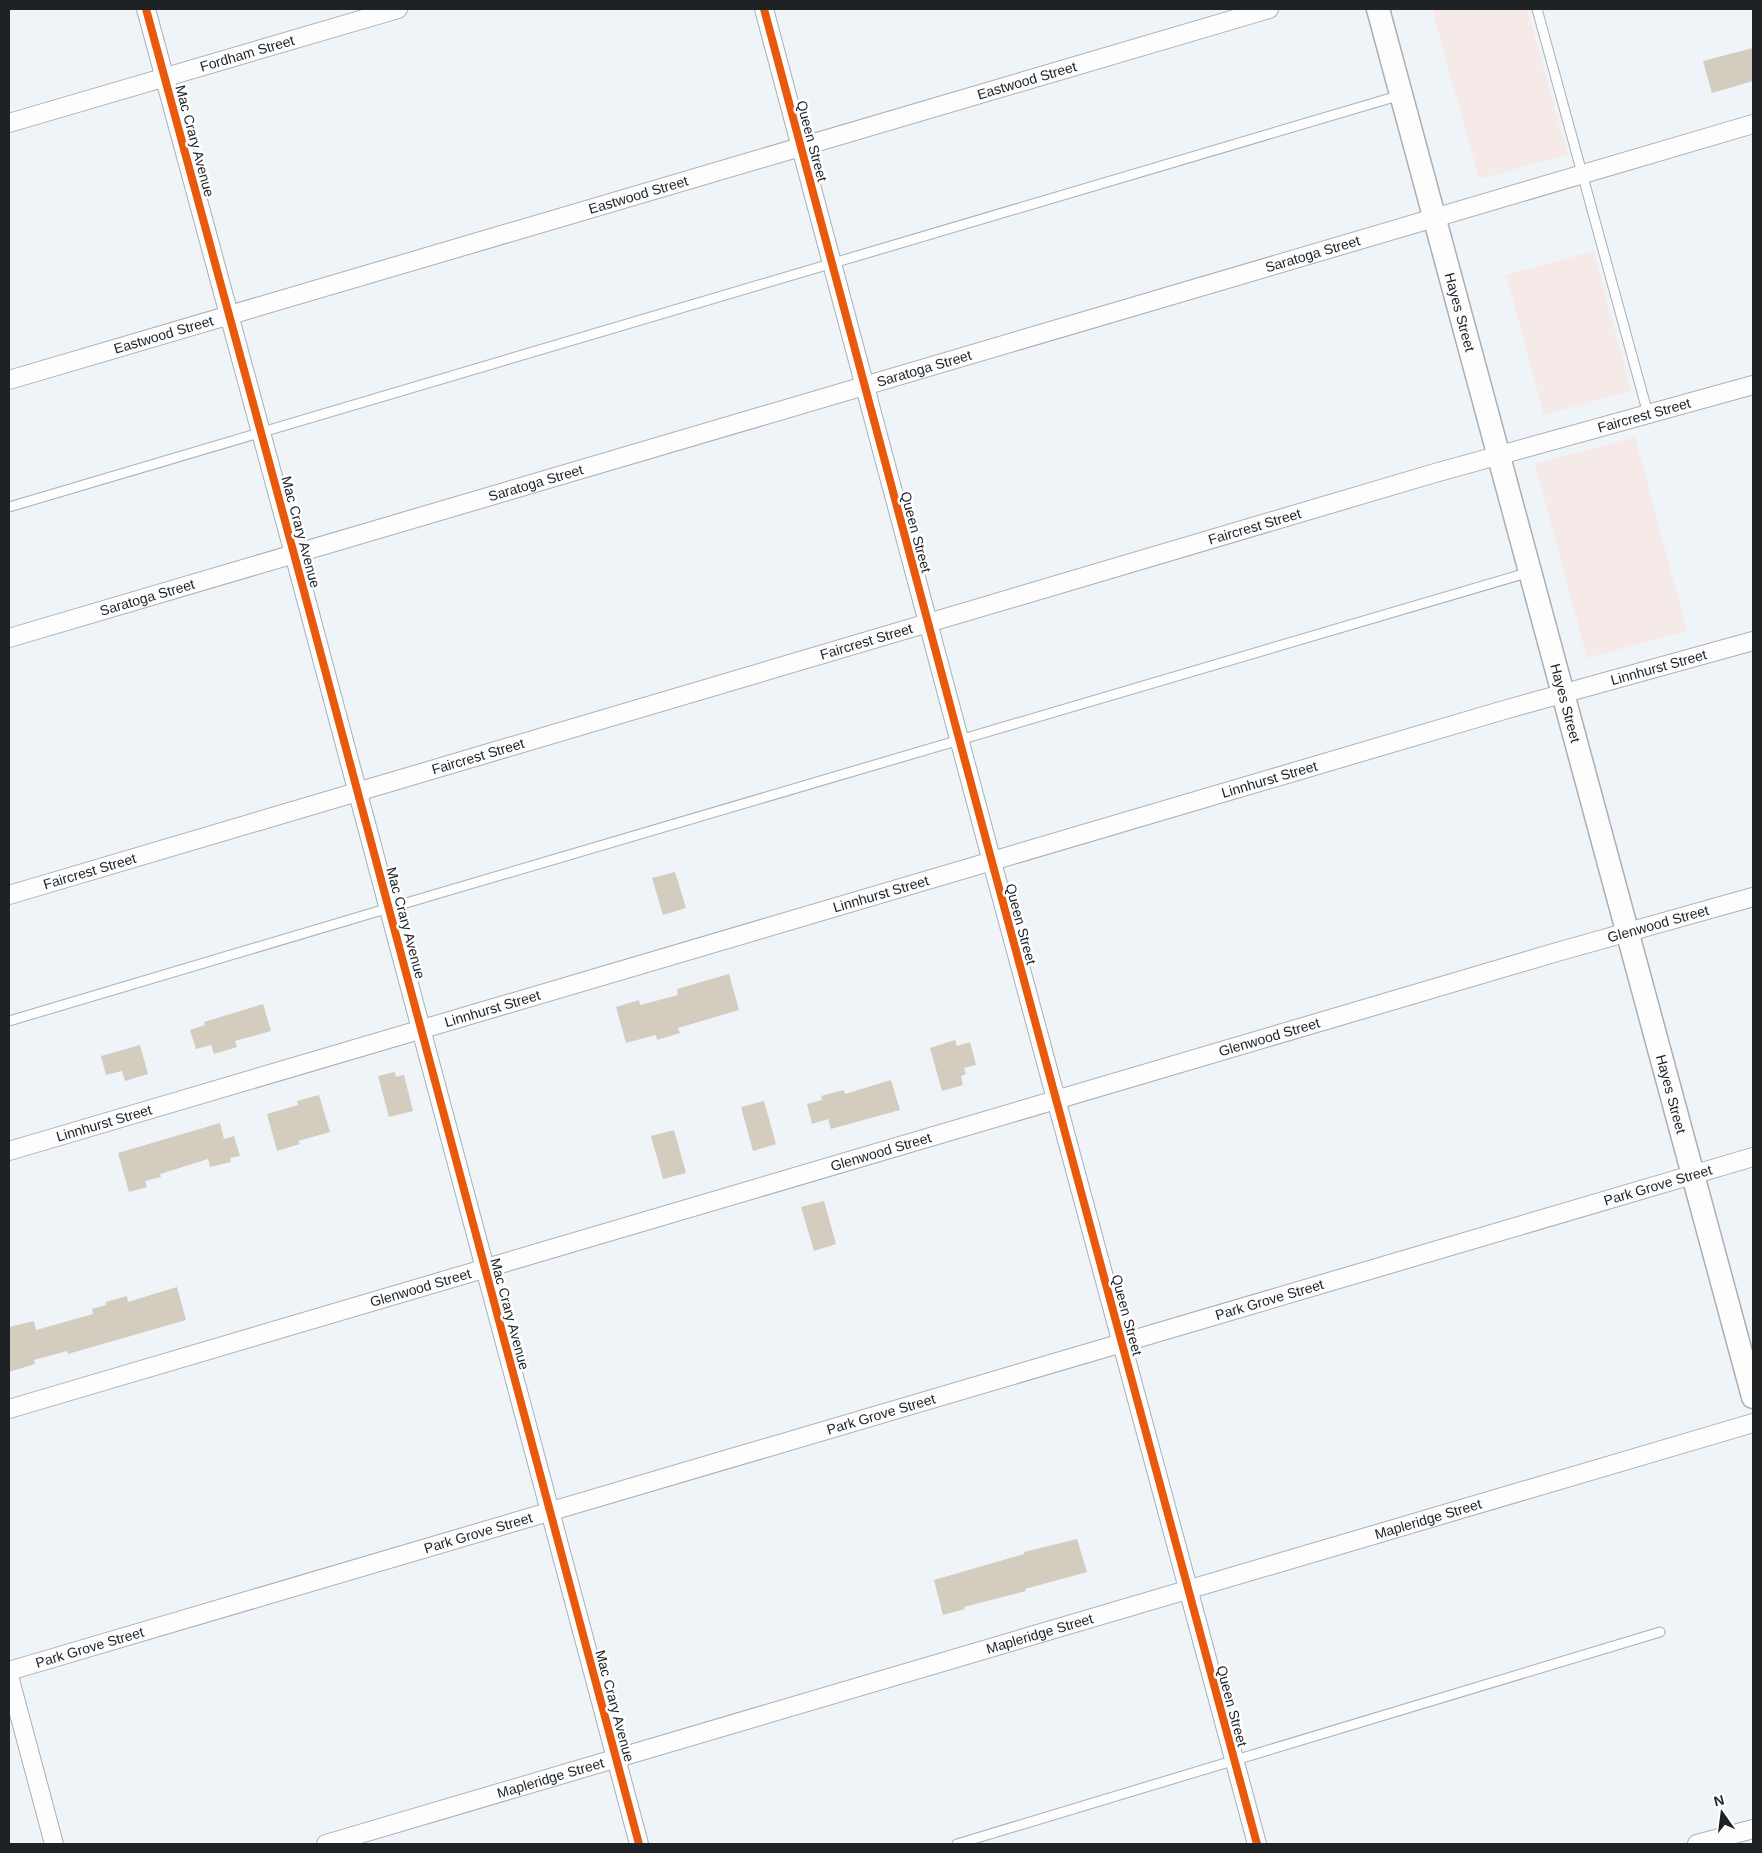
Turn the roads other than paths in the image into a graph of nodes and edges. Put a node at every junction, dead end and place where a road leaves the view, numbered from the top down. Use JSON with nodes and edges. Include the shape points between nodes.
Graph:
{"nodes":[{"id":1,"x":146,"y":9,"type":"edge"},
{"id":2,"x":398,"y":9,"type":"edge"},
{"id":3,"x":764,"y":9,"type":"edge"},
{"id":4,"x":1269,"y":9,"type":"edge"},
{"id":5,"x":1378,"y":9,"type":"edge"},
{"id":6,"x":1537,"y":9,"type":"edge"},
{"id":7,"x":165,"y":78,"type":"junction"},
{"id":8,"x":1401,"y":95,"type":"junction"},
{"id":9,"x":9,"y":123,"type":"edge"},
{"id":10,"x":1753,"y":124,"type":"edge"},
{"id":11,"x":800,"y":147,"type":"junction"},
{"id":12,"x":1582,"y":174,"type":"junction"},
{"id":13,"x":1434,"y":218,"type":"junction"},
{"id":14,"x":831,"y":263,"type":"junction"},
{"id":15,"x":229,"y":315,"type":"junction"},
{"id":16,"x":9,"y":380,"type":"edge"},
{"id":17,"x":864,"y":385,"type":"junction"},
{"id":18,"x":1753,"y":385,"type":"edge"},
{"id":19,"x":1648,"y":414,"type":"junction"},
{"id":20,"x":261,"y":433,"type":"junction"},
{"id":21,"x":1499,"y":456,"type":"junction"},
{"id":22,"x":9,"y":507,"type":"edge"},
{"id":23,"x":294,"y":554,"type":"junction"},
{"id":24,"x":1530,"y":572,"type":"junction"},
{"id":25,"x":928,"y":624,"type":"junction"},
{"id":26,"x":9,"y":638,"type":"edge"},
{"id":27,"x":1753,"y":641,"type":"edge"},
{"id":28,"x":1563,"y":694,"type":"junction"},
{"id":29,"x":959,"y":740,"type":"junction"},
{"id":30,"x":358,"y":792,"type":"junction"},
{"id":31,"x":992,"y":862,"type":"junction"},
{"id":32,"x":9,"y":895,"type":"edge"},
{"id":33,"x":1753,"y":897,"type":"edge"},
{"id":34,"x":389,"y":908,"type":"junction"},
{"id":35,"x":1627,"y":932,"type":"junction"},
{"id":36,"x":9,"y":1022,"type":"edge"},
{"id":37,"x":421,"y":1030,"type":"junction"},
{"id":38,"x":1056,"y":1100,"type":"junction"},
{"id":39,"x":9,"y":1151,"type":"edge"},
{"id":40,"x":1753,"y":1158,"type":"edge"},
{"id":41,"x":1693,"y":1174,"type":"junction"},
{"id":42,"x":485,"y":1269,"type":"junction"},
{"id":43,"x":1121,"y":1343,"type":"junction"},
{"id":44,"x":1753,"y":1397,"type":"edge"},
{"id":45,"x":9,"y":1409,"type":"edge"},
{"id":46,"x":1753,"y":1423,"type":"edge"},
{"id":47,"x":550,"y":1511,"type":"junction"},
{"id":48,"x":1188,"y":1590,"type":"junction"},
{"id":49,"x":1660,"y":1632,"type":"dead end"},
{"id":50,"x":9,"y":1671,"type":"edge"},
{"id":51,"x":9,"y":1676,"type":"edge"},
{"id":52,"x":616,"y":1759,"type":"junction"},
{"id":53,"x":1235,"y":1761,"type":"junction"},
{"id":54,"x":1743,"y":1835,"type":"edge"},
{"id":55,"x":54,"y":1844,"type":"edge"},
{"id":56,"x":326,"y":1844,"type":"edge"},
{"id":57,"x":639,"y":1844,"type":"edge"},
{"id":58,"x":957,"y":1844,"type":"edge"},
{"id":59,"x":1257,"y":1844,"type":"edge"},
{"id":60,"x":1698,"y":1844,"type":"edge"}],
"edges":[{"from":1,"to":7,"type":"street","name":"Mac Crary Avenue"},
{"from":2,"to":7,"type":"street","name":"Fordham Street"},
{"from":3,"to":11,"type":"street","name":"Queen Street"},
{"from":4,"to":11,"type":"street","name":"Eastwood Street"},
{"from":5,"to":8,"type":"street","name":"Hayes Street"},
{"from":6,"to":12,"type":"lane"},
{"from":7,"to":9,"type":"street","name":"Fordham Street"},
{"from":7,"to":15,"type":"street","name":"Mac Crary Avenue"},
{"from":8,"to":13,"type":"street","name":"Hayes Street"},
{"from":8,"to":14,"type":"lane"},
{"from":10,"to":12,"type":"street","name":"Saratoga Street"},
{"from":11,"to":14,"type":"street","name":"Queen Street"},
{"from":11,"to":15,"type":"street","name":"Eastwood Street"},
{"from":12,"to":13,"type":"street","name":"Saratoga Street"},
{"from":12,"to":19,"type":"lane"},
{"from":13,"to":17,"type":"street","name":"Saratoga Street"},
{"from":13,"to":21,"type":"street","name":"Hayes Street"},
{"from":14,"to":17,"type":"street","name":"Queen Street"},
{"from":14,"to":20,"type":"lane"},
{"from":15,"to":16,"type":"street","name":"Eastwood Street"},
{"from":15,"to":20,"type":"street","name":"Mac Crary Avenue"},
{"from":17,"to":23,"type":"street","name":"Saratoga Street"},
{"from":17,"to":25,"type":"street","name":"Queen Street"},
{"from":18,"to":19,"type":"street","name":"Faircrest Street"},
{"from":19,"to":21,"type":"street","name":"Faircrest Street"},
{"from":20,"to":22,"type":"lane"},
{"from":20,"to":23,"type":"street","name":"Mac Crary Avenue"},
{"from":21,"to":24,"type":"street","name":"Hayes Street"},
{"from":21,"to":25,"type":"street","name":"Faircrest Street"},
{"from":23,"to":26,"type":"street","name":"Saratoga Street"},
{"from":23,"to":30,"type":"street","name":"Mac Crary Avenue"},
{"from":24,"to":28,"type":"street","name":"Hayes Street"},
{"from":24,"to":29,"type":"lane"},
{"from":25,"to":29,"type":"street","name":"Queen Street"},
{"from":25,"to":30,"type":"street","name":"Faircrest Street"},
{"from":27,"to":28,"type":"street","name":"Linnhurst Street"},
{"from":28,"to":31,"type":"street","name":"Linnhurst Street"},
{"from":28,"to":35,"type":"street","name":"Hayes Street"},
{"from":29,"to":31,"type":"street","name":"Queen Street"},
{"from":29,"to":34,"type":"lane"},
{"from":30,"to":32,"type":"street","name":"Faircrest Street"},
{"from":30,"to":34,"type":"street","name":"Mac Crary Avenue"},
{"from":31,"to":37,"type":"street","name":"Linnhurst Street"},
{"from":31,"to":38,"type":"street","name":"Queen Street"},
{"from":33,"to":35,"type":"street","name":"Glenwood Street"},
{"from":34,"to":36,"type":"lane"},
{"from":34,"to":37,"type":"street","name":"Mac Crary Avenue"},
{"from":35,"to":38,"type":"street","name":"Glenwood Street"},
{"from":35,"to":41,"type":"street","name":"Hayes Street"},
{"from":37,"to":39,"type":"street","name":"Linnhurst Street"},
{"from":37,"to":42,"type":"street","name":"Mac Crary Avenue"},
{"from":38,"to":42,"type":"street","name":"Glenwood Street"},
{"from":38,"to":43,"type":"street","name":"Queen Street"},
{"from":40,"to":41,"type":"street","name":"Park Grove Street"},
{"from":41,"to":43,"type":"street","name":"Park Grove Street"},
{"from":41,"to":44,"type":"street","name":"Hayes Street"},
{"from":42,"to":45,"type":"street","name":"Glenwood Street"},
{"from":42,"to":47,"type":"street","name":"Mac Crary Avenue"},
{"from":43,"to":47,"type":"street","name":"Park Grove Street"},
{"from":43,"to":48,"type":"street","name":"Queen Street"},
{"from":46,"to":48,"type":"street","name":"Mapleridge Street"},
{"from":47,"to":50,"type":"street","name":"Park Grove Street"},
{"from":47,"to":52,"type":"street","name":"Mac Crary Avenue"},
{"from":48,"to":52,"type":"street","name":"Mapleridge Street"},
{"from":48,"to":53,"type":"street","name":"Queen Street"},
{"from":49,"to":53,"type":"lane"},
{"from":51,"to":55,"type":"street"},
{"from":52,"to":56,"type":"street","name":"Mapleridge Street"},
{"from":52,"to":57,"type":"street","name":"Mac Crary Avenue"},
{"from":53,"to":58,"type":"lane"},
{"from":53,"to":59,"type":"street","name":"Queen Street"},
{"from":54,"to":60,"type":"street"}]}
